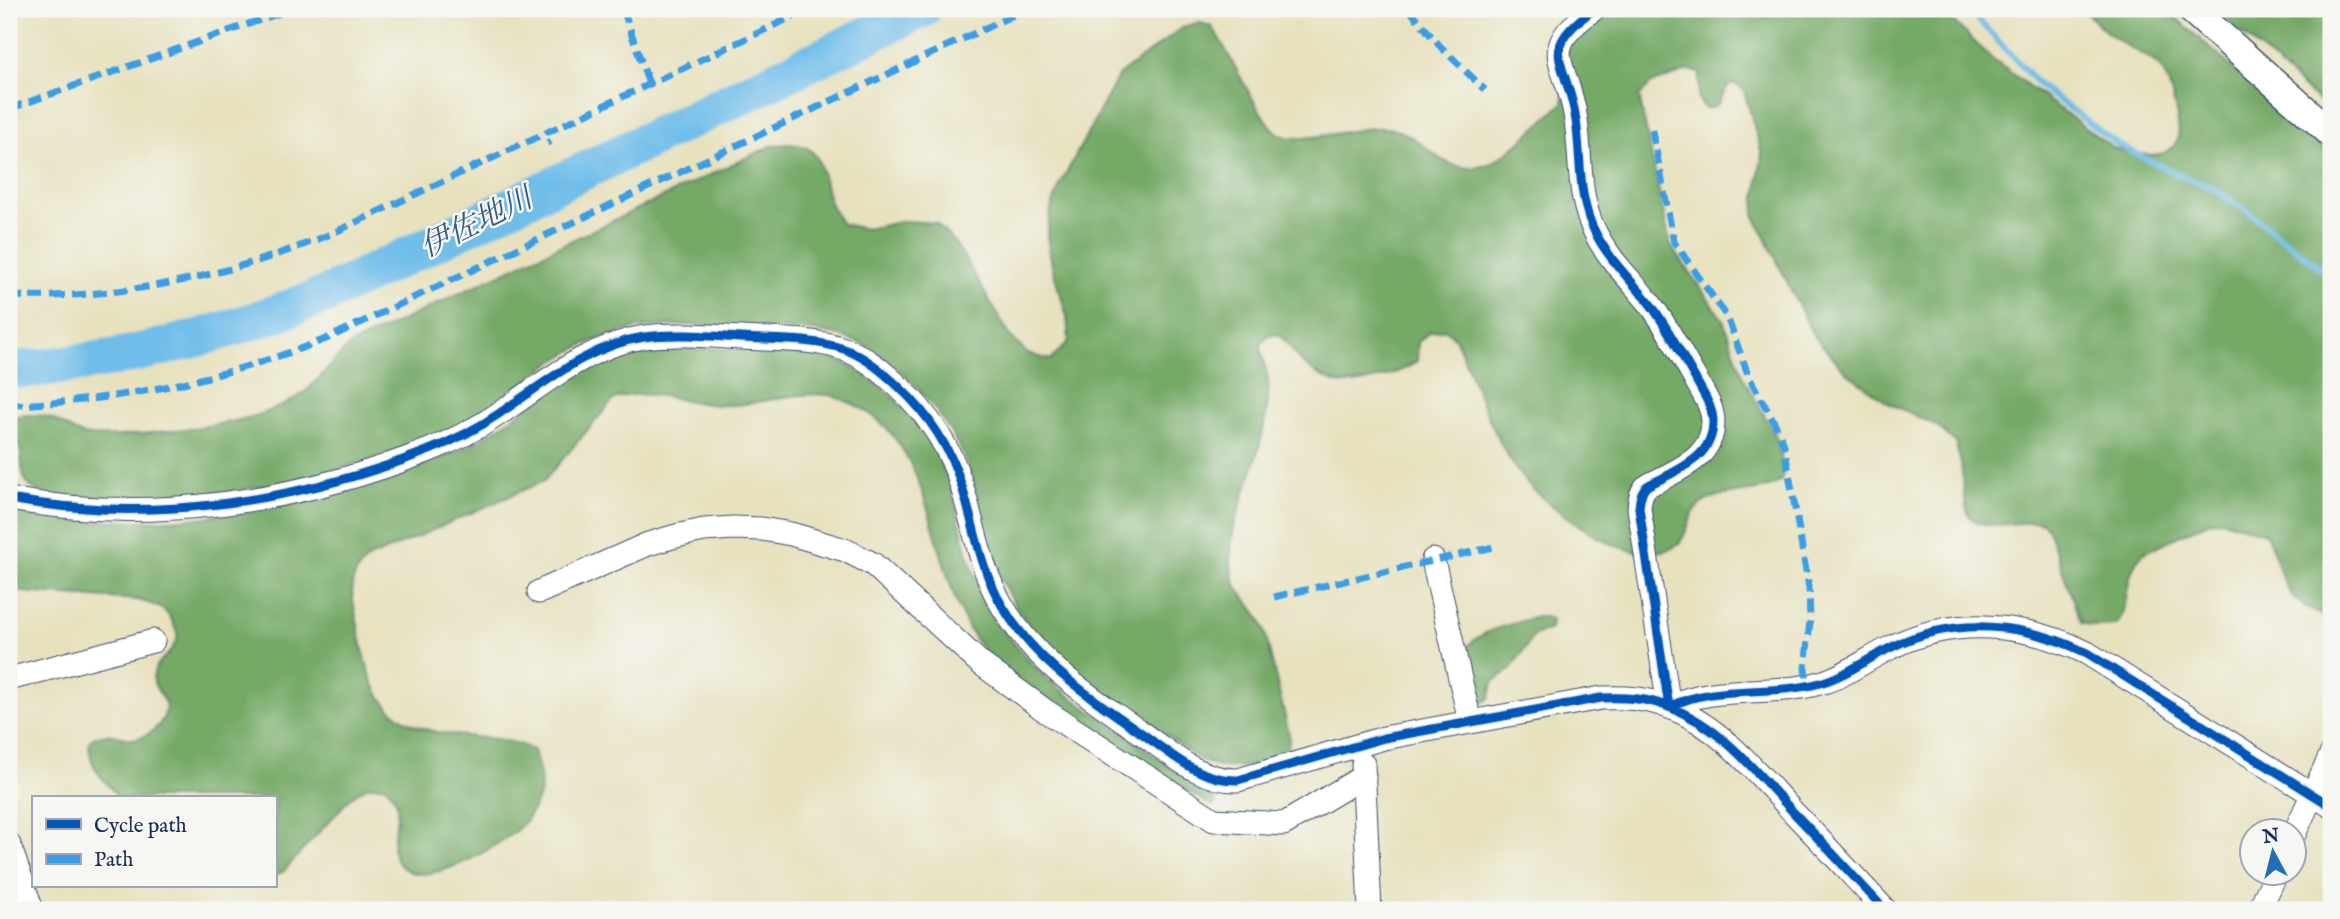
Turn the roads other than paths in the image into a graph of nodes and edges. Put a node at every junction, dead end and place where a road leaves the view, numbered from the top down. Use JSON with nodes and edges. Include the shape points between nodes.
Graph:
{"nodes":[{"id":1,"x":1594,"y":9,"type":"edge"},
{"id":2,"x":2191,"y":9,"type":"edge"},
{"id":3,"x":2331,"y":133,"type":"edge"},
{"id":4,"x":9,"y":499,"type":"edge"},
{"id":5,"x":1433,"y":561,"type":"dead end"},
{"id":6,"x":539,"y":592,"type":"dead end"},
{"id":7,"x":153,"y":641,"type":"dead end"},
{"id":8,"x":9,"y":679,"type":"edge"},
{"id":9,"x":1669,"y":706,"type":"junction"},
{"id":10,"x":1470,"y":722,"type":"junction"},
{"id":11,"x":1359,"y":744,"type":"junction"},
{"id":12,"x":2331,"y":755,"type":"edge"},
{"id":13,"x":1364,"y":776,"type":"junction"},
{"id":14,"x":2322,"y":801,"type":"edge"},
{"id":15,"x":2308,"y":818,"type":"edge"},
{"id":16,"x":9,"y":845,"type":"edge"},
{"id":17,"x":2269,"y":888,"type":"edge"},
{"id":18,"x":32,"y":910,"type":"edge"},
{"id":19,"x":1370,"y":910,"type":"edge"},
{"id":20,"x":1885,"y":910,"type":"edge"},
{"id":21,"x":2259,"y":910,"type":"edge"}],
"edges":[{"from":1,"to":9,"type":"street","via":[[1565,34],[1559,57],[1574,108],[1586,210],[1608,253],[1666,327],[1710,406],[1713,421],[1705,450],[1695,461],[1646,487],[1640,496]]},
{"from":2,"to":3,"type":"street"},
{"from":4,"to":11,"type":"street","via":[[124,510],[274,496],[371,471],[463,436],[563,369],[614,345],[670,335],[827,344],[875,366],[933,426],[962,485],[983,564],[1000,603],[1024,639],[1071,684],[1195,770],[1223,780],[1252,776]]},
{"from":5,"to":10,"type":"street"},
{"from":6,"to":13,"type":"street","via":[[676,536],[733,528],[791,534],[845,550],[873,564],[980,663],[1214,820],[1284,824]]},
{"from":7,"to":8,"type":"street"},
{"from":9,"to":10,"type":"street","via":[[1636,698],[1601,698]]},
{"from":9,"to":14,"type":"street","via":[[1705,694],[1821,683],[1913,638],[1957,628],[2002,628],[2046,636],[2087,653]]},
{"from":9,"to":20,"type":"street","via":[[1738,753]]},
{"from":10,"to":11,"type":"street"},
{"from":11,"to":13,"type":"street"},
{"from":12,"to":14,"type":"street"},
{"from":13,"to":19,"type":"street"},
{"from":14,"to":15,"type":"street"},
{"from":16,"to":18,"type":"street"},
{"from":17,"to":21,"type":"street"}]}
